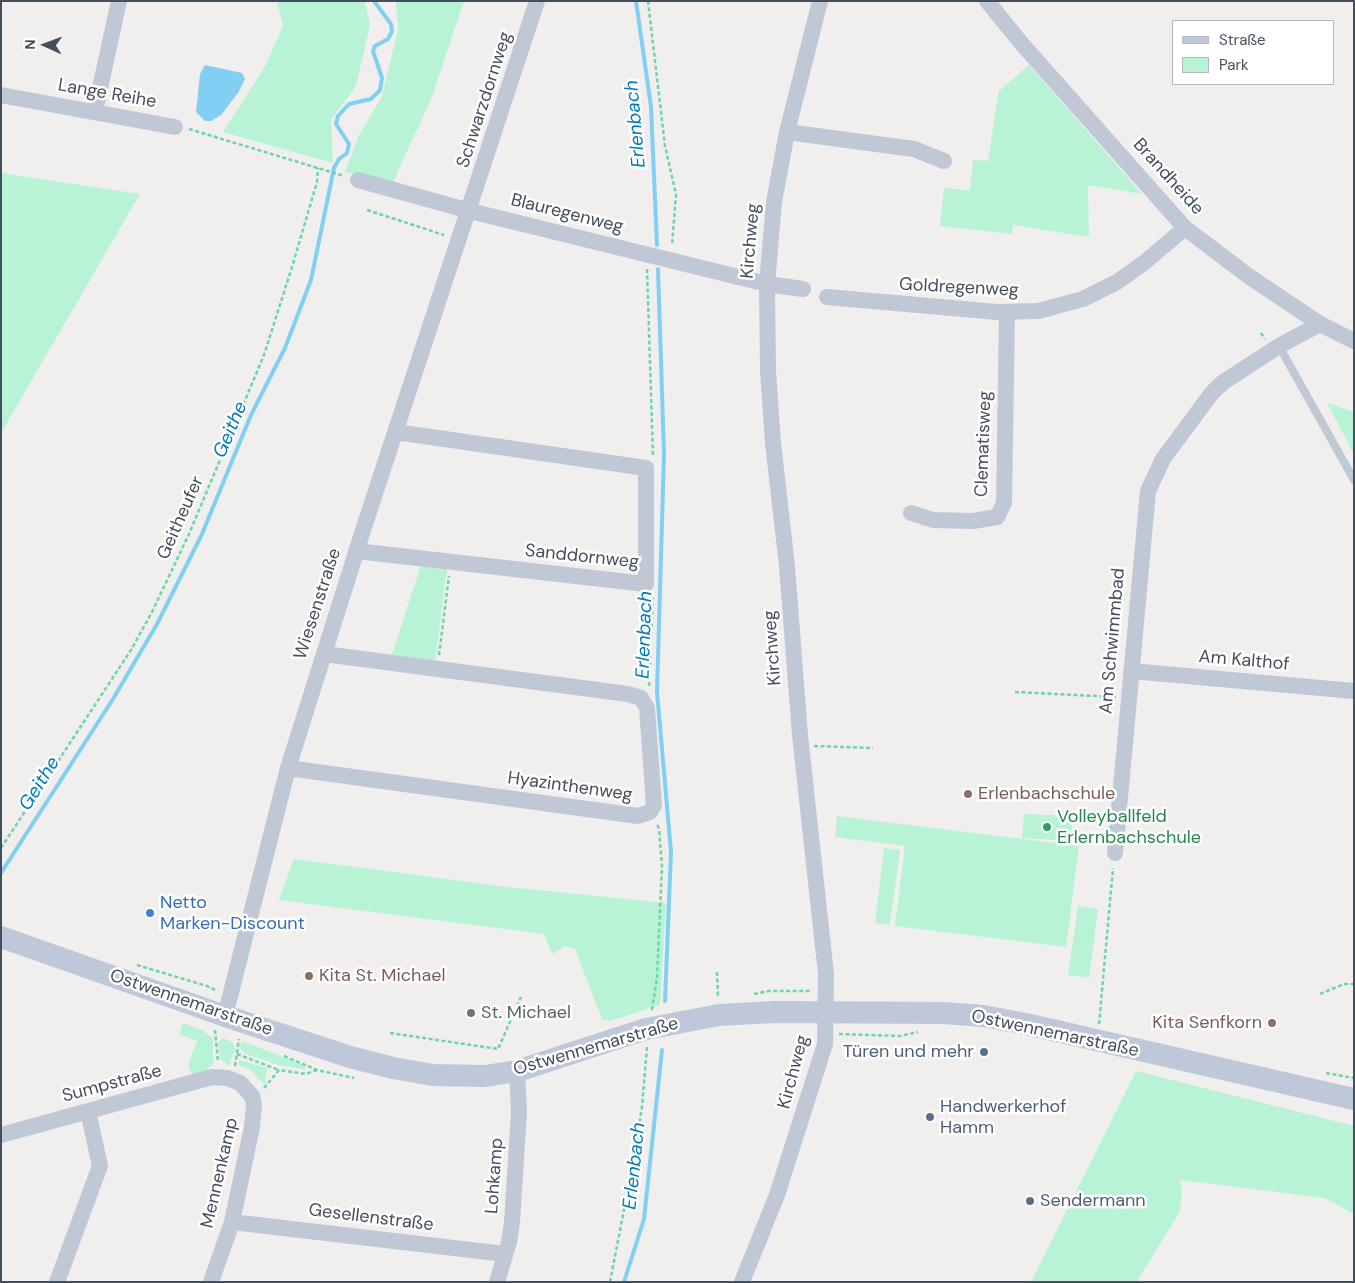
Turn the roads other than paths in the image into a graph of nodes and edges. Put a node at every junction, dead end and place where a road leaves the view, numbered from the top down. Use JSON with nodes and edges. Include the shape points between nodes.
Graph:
{"nodes":[{"id":1,"x":119,"y":1,"type":"edge"},
{"id":2,"x":537,"y":1,"type":"edge"},
{"id":3,"x":820,"y":1,"type":"edge"},
{"id":4,"x":987,"y":1,"type":"edge"},
{"id":5,"x":1,"y":95,"type":"edge"},
{"id":6,"x":94,"y":111,"type":"junction"},
{"id":7,"x":175,"y":127,"type":"road end"},
{"id":8,"x":787,"y":132,"type":"junction"},
{"id":9,"x":944,"y":161,"type":"dead end"},
{"id":10,"x":351,"y":178,"type":"road end"},
{"id":11,"x":470,"y":211,"type":"junction"},
{"id":12,"x":1185,"y":228,"type":"junction"},
{"id":13,"x":767,"y":284,"type":"junction"},
{"id":14,"x":803,"y":289,"type":"dead end"},
{"id":15,"x":827,"y":297,"type":"dead end"},
{"id":16,"x":1007,"y":313,"type":"junction"},
{"id":17,"x":1320,"y":324,"type":"junction"},
{"id":18,"x":1354,"y":341,"type":"edge"},
{"id":19,"x":1280,"y":346,"type":"junction"},
{"id":20,"x":396,"y":432,"type":"junction"},
{"id":21,"x":1354,"y":480,"type":"edge"},
{"id":22,"x":912,"y":514,"type":"dead end"},
{"id":23,"x":356,"y":551,"type":"junction"},
{"id":24,"x":324,"y":654,"type":"junction"},
{"id":25,"x":1131,"y":671,"type":"junction"},
{"id":26,"x":1354,"y":691,"type":"edge"},
{"id":27,"x":288,"y":768,"type":"junction"},
{"id":28,"x":1115,"y":853,"type":"road end"},
{"id":29,"x":1,"y":937,"type":"edge"},
{"id":30,"x":826,"y":1022,"type":"junction"},
{"id":31,"x":220,"y":1023,"type":"junction"},
{"id":32,"x":516,"y":1071,"type":"junction"},
{"id":33,"x":227,"y":1078,"type":"joint"},
{"id":34,"x":1354,"y":1100,"type":"edge"},
{"id":35,"x":88,"y":1111,"type":"junction"},
{"id":36,"x":1,"y":1135,"type":"edge"},
{"id":37,"x":232,"y":1222,"type":"junction"},
{"id":38,"x":505,"y":1254,"type":"junction"},
{"id":39,"x":57,"y":1282,"type":"edge"},
{"id":40,"x":212,"y":1282,"type":"edge"},
{"id":41,"x":497,"y":1282,"type":"edge"},
{"id":42,"x":742,"y":1282,"type":"edge"}],
"edges":[{"from":1,"to":6,"type":"street"},
{"from":2,"to":11,"type":"street","name":"Schwarzdornweg"},
{"from":3,"to":8,"type":"street","name":"Kirchweg"},
{"from":4,"to":12,"type":"street","name":"Brandheide"},
{"from":5,"to":6,"type":"street","name":"Lange Reihe"},
{"from":6,"to":7,"type":"street","name":"Lange Reihe"},
{"from":8,"to":9,"type":"street","via":[[914,149]]},
{"from":8,"to":13,"type":"street","name":"Kirchweg","via":[[774,202]]},
{"from":10,"to":11,"type":"street","name":"Blauregenweg"},
{"from":11,"to":13,"type":"street","name":"Blauregenweg"},
{"from":11,"to":20,"type":"street","name":"Wiesenstraße","via":[[457,240]]},
{"from":12,"to":16,"type":"street","name":"Goldregenweg","via":[[1117,282],[1083,299],[1038,311]]},
{"from":12,"to":17,"type":"street","name":"Brandheide"},
{"from":13,"to":14,"type":"street"},
{"from":13,"to":30,"type":"street","name":"Kirchweg","via":[[773,443],[826,974]]},
{"from":15,"to":16,"type":"street","name":"Goldregenweg"},
{"from":16,"to":22,"type":"street","name":"Clematisweg","via":[[1004,503],[997,517],[973,521],[933,520]]},
{"from":17,"to":18,"type":"street","name":"Brandheide"},
{"from":17,"to":19,"type":"street","name":"Am Schwimmbad"},
{"from":19,"to":21,"type":"lane"},
{"from":19,"to":25,"type":"street","name":"Am Schwimmbad","via":[[1211,394],[1163,459],[1148,491]]},
{"from":20,"to":23,"type":"street","name":"Wiesenstraße"},
{"from":20,"to":23,"type":"street","name":"Sanddornweg","via":[[646,468],[646,584]]},
{"from":23,"to":24,"type":"street","name":"Wiesenstraße"},
{"from":24,"to":27,"type":"street","name":"Wiesenstraße"},
{"from":24,"to":27,"type":"street","name":"Hyazinthenweg","via":[[641,698],[645,702],[654,805],[650,812],[638,816]]},
{"from":25,"to":26,"type":"street","name":"Am Kalthof"},
{"from":25,"to":28,"type":"street","name":"Am Schwimmbad"},
{"from":27,"to":31,"type":"street","name":"Wiesenstraße"},
{"from":29,"to":31,"type":"street","name":"Ostwennemarstraße"},
{"from":30,"to":32,"type":"street","name":"Ostwennemarstraße","via":[[720,1015],[646,1029]]},
{"from":30,"to":34,"type":"street","name":"Ostwennemarstraße","via":[[944,1013],[984,1016]]},
{"from":30,"to":42,"type":"street","name":"Kirchweg","via":[[825,1044],[786,1171]]},
{"from":31,"to":32,"type":"street","name":"Ostwennemarstraße","via":[[407,1071],[485,1076]]},
{"from":32,"to":38,"type":"street","name":"Lohkamp","via":[[518,1147],[512,1222]]},
{"from":33,"to":35,"type":"street","name":"Sumpstraße"},
{"from":33,"to":37,"type":"street","name":"Mennenkamp","via":[[245,1086],[254,1105]]},
{"from":35,"to":36,"type":"street","name":"Sumpstraße"},
{"from":35,"to":39,"type":"street","via":[[100,1166]]},
{"from":37,"to":38,"type":"street","name":"Gesellenstraße"},
{"from":37,"to":40,"type":"street","name":"Mennenkamp"},
{"from":38,"to":41,"type":"street","name":"Lohkamp"}]}
